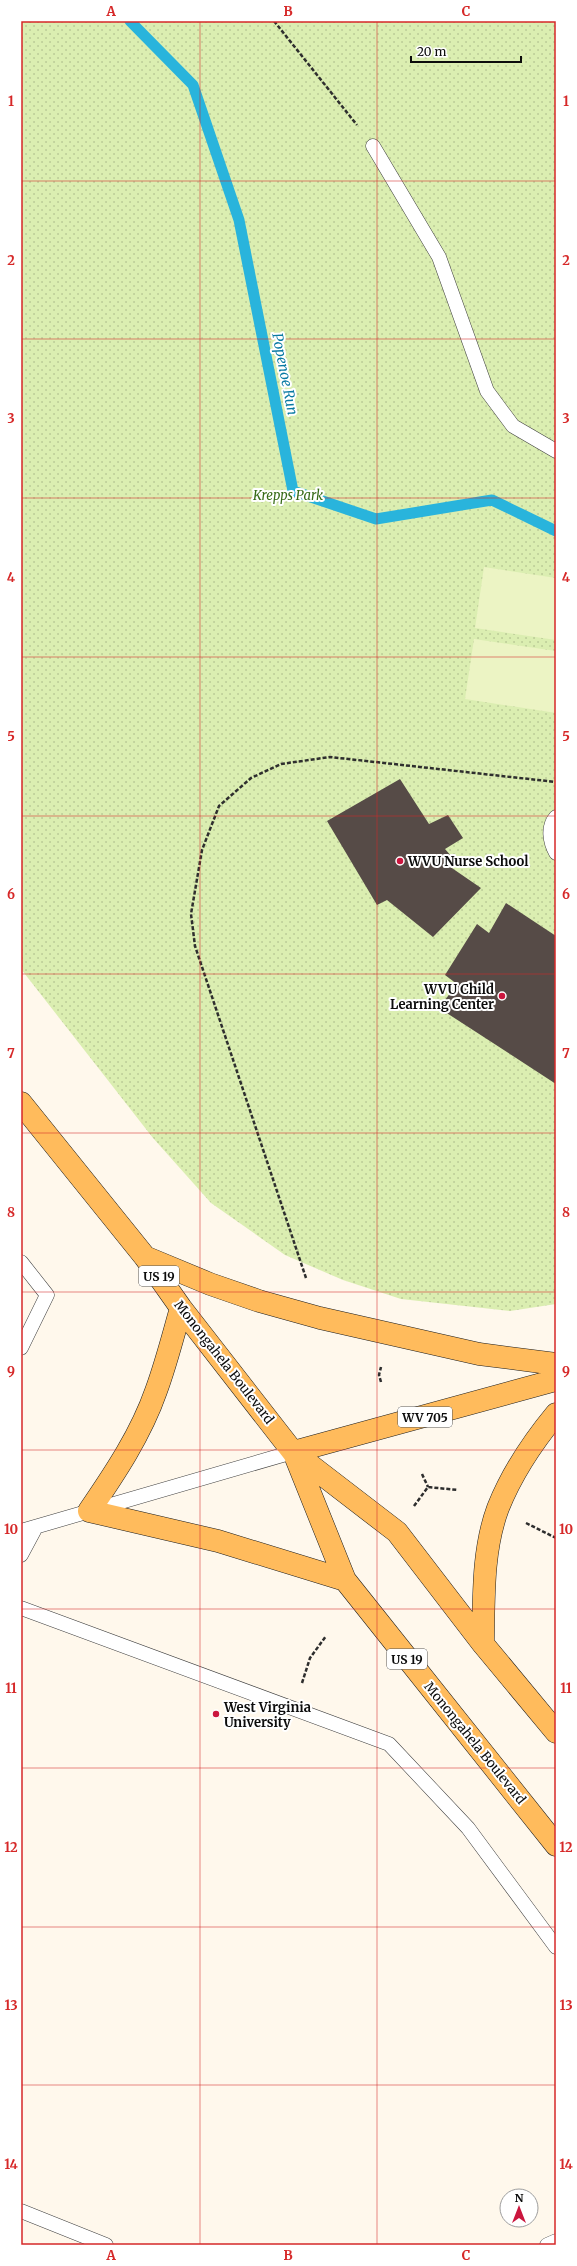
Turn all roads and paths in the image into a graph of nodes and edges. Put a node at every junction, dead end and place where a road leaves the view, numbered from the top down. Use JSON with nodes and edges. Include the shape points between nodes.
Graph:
{"nodes":[{"id":1,"x":274,"y":21,"type":"edge"},
{"id":2,"x":373,"y":146,"type":"joint"},
{"id":3,"x":556,"y":451,"type":"edge"},
{"id":4,"x":556,"y":782,"type":"edge"},
{"id":5,"x":556,"y":817,"type":"edge"},
{"id":6,"x":556,"y":853,"type":"edge"},
{"id":7,"x":21,"y":1103,"type":"edge"},
{"id":8,"x":145,"y":1257,"type":"junction"},
{"id":9,"x":21,"y":1262,"type":"edge"},
{"id":10,"x":306,"y":1278,"type":"dead end"},
{"id":11,"x":181,"y":1308,"type":"junction"},
{"id":12,"x":21,"y":1348,"type":"edge"},
{"id":13,"x":556,"y":1364,"type":"edge"},
{"id":14,"x":381,"y":1367,"type":"dead end"},
{"id":15,"x":556,"y":1380,"type":"edge"},
{"id":16,"x":381,"y":1382,"type":"dead end"},
{"id":17,"x":556,"y":1414,"type":"edge"},
{"id":18,"x":294,"y":1452,"type":"junction"},
{"id":19,"x":422,"y":1474,"type":"dead end"},
{"id":20,"x":428,"y":1487,"type":"junction"},
{"id":21,"x":458,"y":1490,"type":"dead end"},
{"id":22,"x":414,"y":1506,"type":"dead end"},
{"id":23,"x":89,"y":1511,"type":"junction"},
{"id":24,"x":519,"y":1520,"type":"dead end"},
{"id":25,"x":36,"y":1527,"type":"junction"},
{"id":26,"x":21,"y":1531,"type":"edge"},
{"id":27,"x":556,"y":1538,"type":"edge"},
{"id":28,"x":21,"y":1555,"type":"edge"},
{"id":29,"x":345,"y":1580,"type":"junction"},
{"id":30,"x":21,"y":1608,"type":"edge"},
{"id":31,"x":326,"y":1636,"type":"dead end"},
{"id":32,"x":483,"y":1644,"type":"junction"},
{"id":33,"x":294,"y":1709,"type":"junction"},
{"id":34,"x":556,"y":1732,"type":"edge"},
{"id":35,"x":556,"y":1845,"type":"edge"},
{"id":36,"x":556,"y":1948,"type":"edge"},
{"id":37,"x":21,"y":2211,"type":"edge"},
{"id":38,"x":556,"y":2241,"type":"edge"},
{"id":39,"x":106,"y":2245,"type":"edge"},
{"id":40,"x":547,"y":2245,"type":"edge"}],
"edges":[{"from":1,"to":2,"type":"path"},
{"from":2,"to":3,"type":"lane","via":[[439,257],[487,391],[512,426]]},
{"from":4,"to":10,"type":"path","via":[[330,757],[281,764],[251,778],[219,806],[202,850],[191,914],[195,946]]},
{"from":5,"to":6,"type":"lane","via":[[551,822],[551,843]]},
{"from":7,"to":8,"type":"main road","name":"Monongahela Boulevard","number":"US 19"},
{"from":8,"to":11,"type":"main road","name":"Monongahela Boulevard","number":"US 19"},
{"from":8,"to":13,"type":"main road","via":[[259,1302],[320,1318],[479,1354]]},
{"from":9,"to":12,"type":"lane","via":[[46,1295]]},
{"from":11,"to":18,"type":"main road","name":"Monongahela Boulevard","number":"US 19"},
{"from":11,"to":23,"type":"main road","via":[[156,1392],[142,1423],[119,1468]]},
{"from":14,"to":16,"type":"path"},
{"from":15,"to":18,"type":"main road","number":"WV 705"},
{"from":17,"to":32,"type":"main road","via":[[533,1442],[509,1482],[498,1509],[484,1584]]},
{"from":18,"to":23,"type":"lane"},
{"from":18,"to":29,"type":"main road","name":"Monongahela Boulevard","number":"US 19"},
{"from":18,"to":32,"type":"main road","name":"Monongahela Boulevard","number":"US 19","via":[[397,1532]]},
{"from":19,"to":20,"type":"path"},
{"from":20,"to":21,"type":"path"},
{"from":20,"to":22,"type":"path"},
{"from":23,"to":25,"type":"lane"},
{"from":23,"to":29,"type":"main road","via":[[218,1541]]},
{"from":24,"to":27,"type":"path"},
{"from":25,"to":26,"type":"lane"},
{"from":25,"to":28,"type":"lane"},
{"from":29,"to":35,"type":"main road","name":"Monongahela Boulevard","number":"US 19"},
{"from":30,"to":33,"type":"lane"},
{"from":31,"to":33,"type":"path","via":[[310,1658]]},
{"from":32,"to":34,"type":"main road","name":"Monongahela Boulevard","number":"US 19"},
{"from":33,"to":36,"type":"lane","via":[[389,1744],[468,1828]]},
{"from":37,"to":39,"type":"lane"},
{"from":38,"to":40,"type":"lane"}]}
